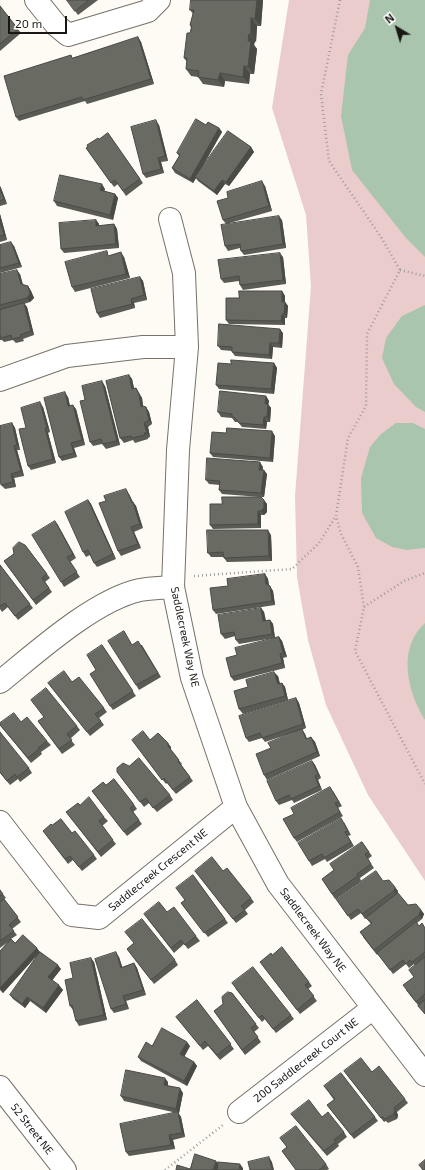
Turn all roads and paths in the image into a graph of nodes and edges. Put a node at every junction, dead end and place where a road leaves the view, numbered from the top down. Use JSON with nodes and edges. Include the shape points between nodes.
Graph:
{"nodes":[{"id":1,"x":36,"y":0,"type":"edge"},
{"id":2,"x":159,"y":0,"type":"edge"},
{"id":3,"x":340,"y":0,"type":"edge"},
{"id":4,"x":170,"y":219,"type":"dead end"},
{"id":5,"x":400,"y":270,"type":"junction"},
{"id":6,"x":425,"y":276,"type":"edge"},
{"id":7,"x":187,"y":347,"type":"junction"},
{"id":8,"x":0,"y":380,"type":"edge"},
{"id":9,"x":336,"y":516,"type":"junction"},
{"id":10,"x":425,"y":572,"type":"edge"},
{"id":11,"x":174,"y":578,"type":"junction"},
{"id":12,"x":364,"y":607,"type":"junction"},
{"id":13,"x":0,"y":682,"type":"edge"},
{"id":14,"x":425,"y":784,"type":"edge"},
{"id":15,"x":236,"y":808,"type":"junction"},
{"id":16,"x":0,"y":822,"type":"edge"},
{"id":17,"x":373,"y":1008,"type":"junction"},
{"id":18,"x":425,"y":1075,"type":"edge"},
{"id":19,"x":0,"y":1087,"type":"edge"},
{"id":20,"x":239,"y":1112,"type":"joint"},
{"id":21,"x":65,"y":1170,"type":"edge"},
{"id":22,"x":165,"y":1170,"type":"edge"}],
"edges":[{"from":1,"to":2,"type":"street","via":[[57,26],[68,35],[148,11]]},
{"from":3,"to":5,"type":"path","via":[[321,94],[329,161],[381,237]]},
{"from":4,"to":7,"type":"street","name":"Saddlecreek Way NE","via":[[184,273]]},
{"from":5,"to":6,"type":"path"},
{"from":5,"to":9,"type":"path","via":[[367,334],[366,406],[348,438]]},
{"from":7,"to":8,"type":"street","via":[[143,347],[67,356]]},
{"from":7,"to":11,"type":"street","name":"Saddlecreek Way NE","via":[[178,450]]},
{"from":9,"to":11,"type":"path","via":[[319,543],[292,569]]},
{"from":9,"to":12,"type":"path","via":[[341,534],[358,567]]},
{"from":10,"to":12,"type":"path","via":[[404,581]]},
{"from":11,"to":13,"type":"street","via":[[107,603],[64,631]]},
{"from":11,"to":15,"type":"street","name":"Saddlecreek Way NE","via":[[192,678]]},
{"from":12,"to":14,"type":"path","via":[[355,651]]},
{"from":15,"to":16,"type":"street","name":"Saddlecreek Crescent NE","via":[[99,918],[72,915]]},
{"from":15,"to":17,"type":"street","name":"Saddlecreek Way NE","via":[[278,884]]},
{"from":17,"to":18,"type":"street","name":"Saddlecreek Way NE"},
{"from":17,"to":20,"type":"street","name":"200 Saddlecreek Court NE"},
{"from":19,"to":21,"type":"street","name":"52 Street NE"},
{"from":20,"to":22,"type":"path"}]}
